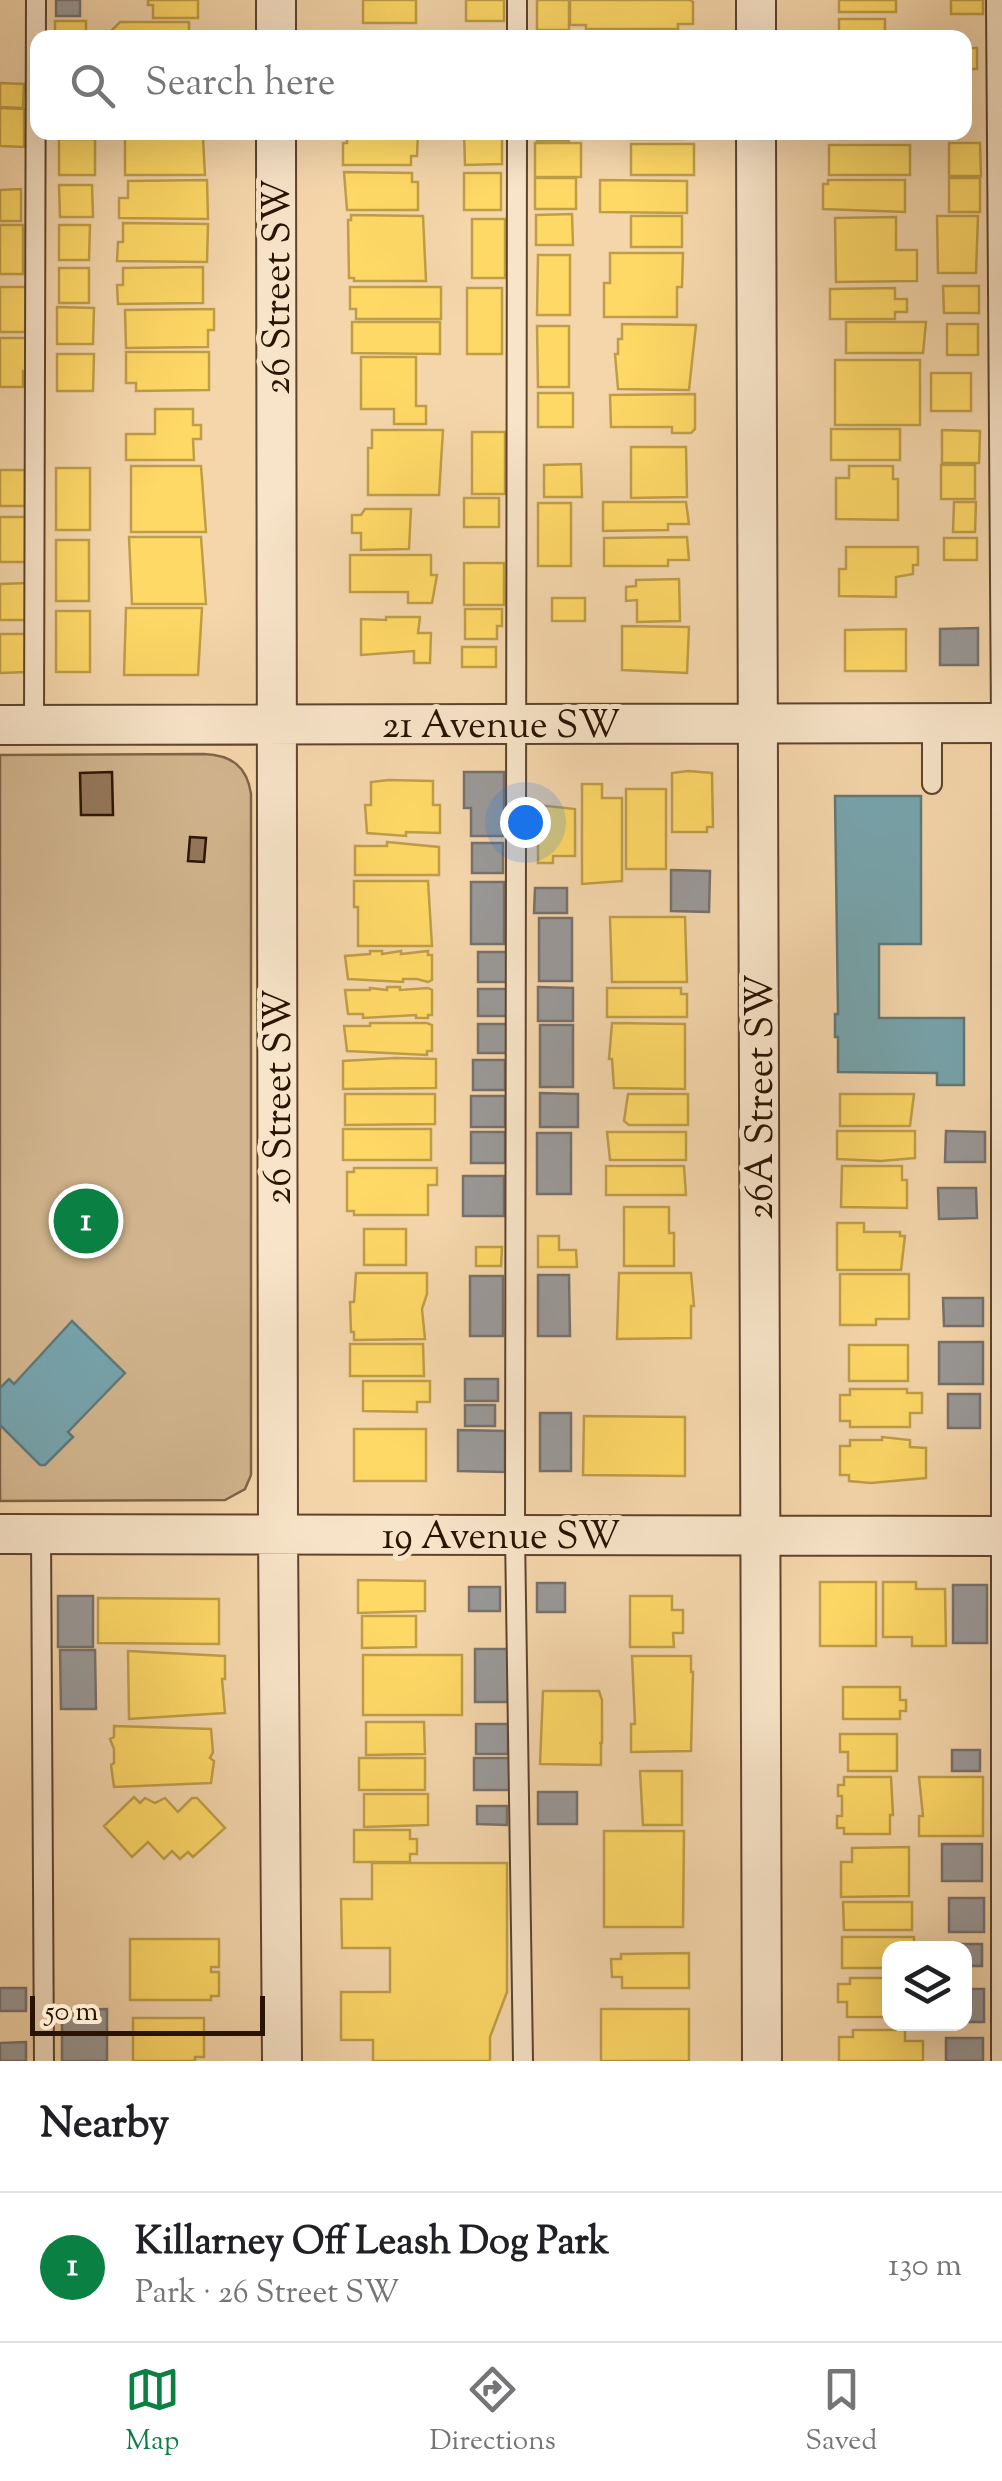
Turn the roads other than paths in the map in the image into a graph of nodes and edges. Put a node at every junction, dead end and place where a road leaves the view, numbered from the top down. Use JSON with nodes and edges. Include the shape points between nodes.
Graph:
{"nodes":[{"id":1,"x":36,"y":0,"type":"edge"},
{"id":2,"x":276,"y":0,"type":"edge"},
{"id":3,"x":517,"y":0,"type":"edge"},
{"id":4,"x":756,"y":0,"type":"edge"},
{"id":5,"x":996,"y":0,"type":"edge"},
{"id":6,"x":35,"y":30,"type":"edge"},
{"id":7,"x":276,"y":30,"type":"edge"},
{"id":8,"x":517,"y":30,"type":"edge"},
{"id":9,"x":756,"y":30,"type":"edge"},
{"id":10,"x":32,"y":140,"type":"edge"},
{"id":11,"x":276,"y":140,"type":"edge"},
{"id":12,"x":517,"y":140,"type":"edge"},
{"id":13,"x":756,"y":140,"type":"edge"},
{"id":14,"x":1002,"y":723,"type":"edge"},
{"id":15,"x":17,"y":724,"type":"edge"},
{"id":16,"x":518,"y":724,"type":"junction"},
{"id":17,"x":758,"y":724,"type":"junction"},
{"id":18,"x":932,"y":724,"type":"junction"},
{"id":19,"x":276,"y":726,"type":"junction"},
{"id":20,"x":932,"y":784,"type":"dead end"},
{"id":21,"x":0,"y":1534,"type":"edge"},
{"id":22,"x":41,"y":1534,"type":"junction"},
{"id":23,"x":515,"y":1535,"type":"junction"},
{"id":24,"x":278,"y":1536,"type":"junction"},
{"id":25,"x":760,"y":1536,"type":"junction"},
{"id":26,"x":1001,"y":1536,"type":"edge"},
{"id":27,"x":44,"y":2061,"type":"edge"},
{"id":28,"x":282,"y":2061,"type":"edge"},
{"id":29,"x":524,"y":2061,"type":"edge"},
{"id":30,"x":762,"y":2061,"type":"edge"},
{"id":31,"x":1002,"y":2061,"type":"edge"}],
"edges":[{"from":1,"to":6,"type":"lane"},
{"from":2,"to":7,"type":"street"},
{"from":3,"to":8,"type":"lane"},
{"from":4,"to":9,"type":"street"},
{"from":5,"to":14,"type":"lane"},
{"from":10,"to":15,"type":"lane"},
{"from":11,"to":19,"type":"street","name":"26 Street SW"},
{"from":12,"to":16,"type":"lane"},
{"from":13,"to":17,"type":"street","name":"26A Street SW"},
{"from":14,"to":18,"type":"street","name":"21 Avenue SW"},
{"from":14,"to":26,"type":"lane"},
{"from":15,"to":19,"type":"street","name":"21 Avenue SW"},
{"from":16,"to":17,"type":"street","name":"21 Avenue SW"},
{"from":16,"to":19,"type":"street","name":"21 Avenue SW"},
{"from":16,"to":23,"type":"lane"},
{"from":17,"to":18,"type":"street","name":"21 Avenue SW"},
{"from":17,"to":25,"type":"street","name":"26A Street SW"},
{"from":18,"to":20,"type":"lane"},
{"from":19,"to":24,"type":"street","name":"26 Street SW"},
{"from":21,"to":22,"type":"street","name":"19 Avenue SW"},
{"from":22,"to":24,"type":"street","name":"19 Avenue SW"},
{"from":22,"to":27,"type":"lane"},
{"from":23,"to":24,"type":"street","name":"19 Avenue SW"},
{"from":23,"to":25,"type":"street","name":"19 Avenue SW"},
{"from":23,"to":29,"type":"lane"},
{"from":24,"to":28,"type":"street","name":"26 Street SW"},
{"from":25,"to":26,"type":"street","name":"19 Avenue SW"},
{"from":25,"to":30,"type":"street","name":"26A Street SW"},
{"from":26,"to":31,"type":"lane"}]}
